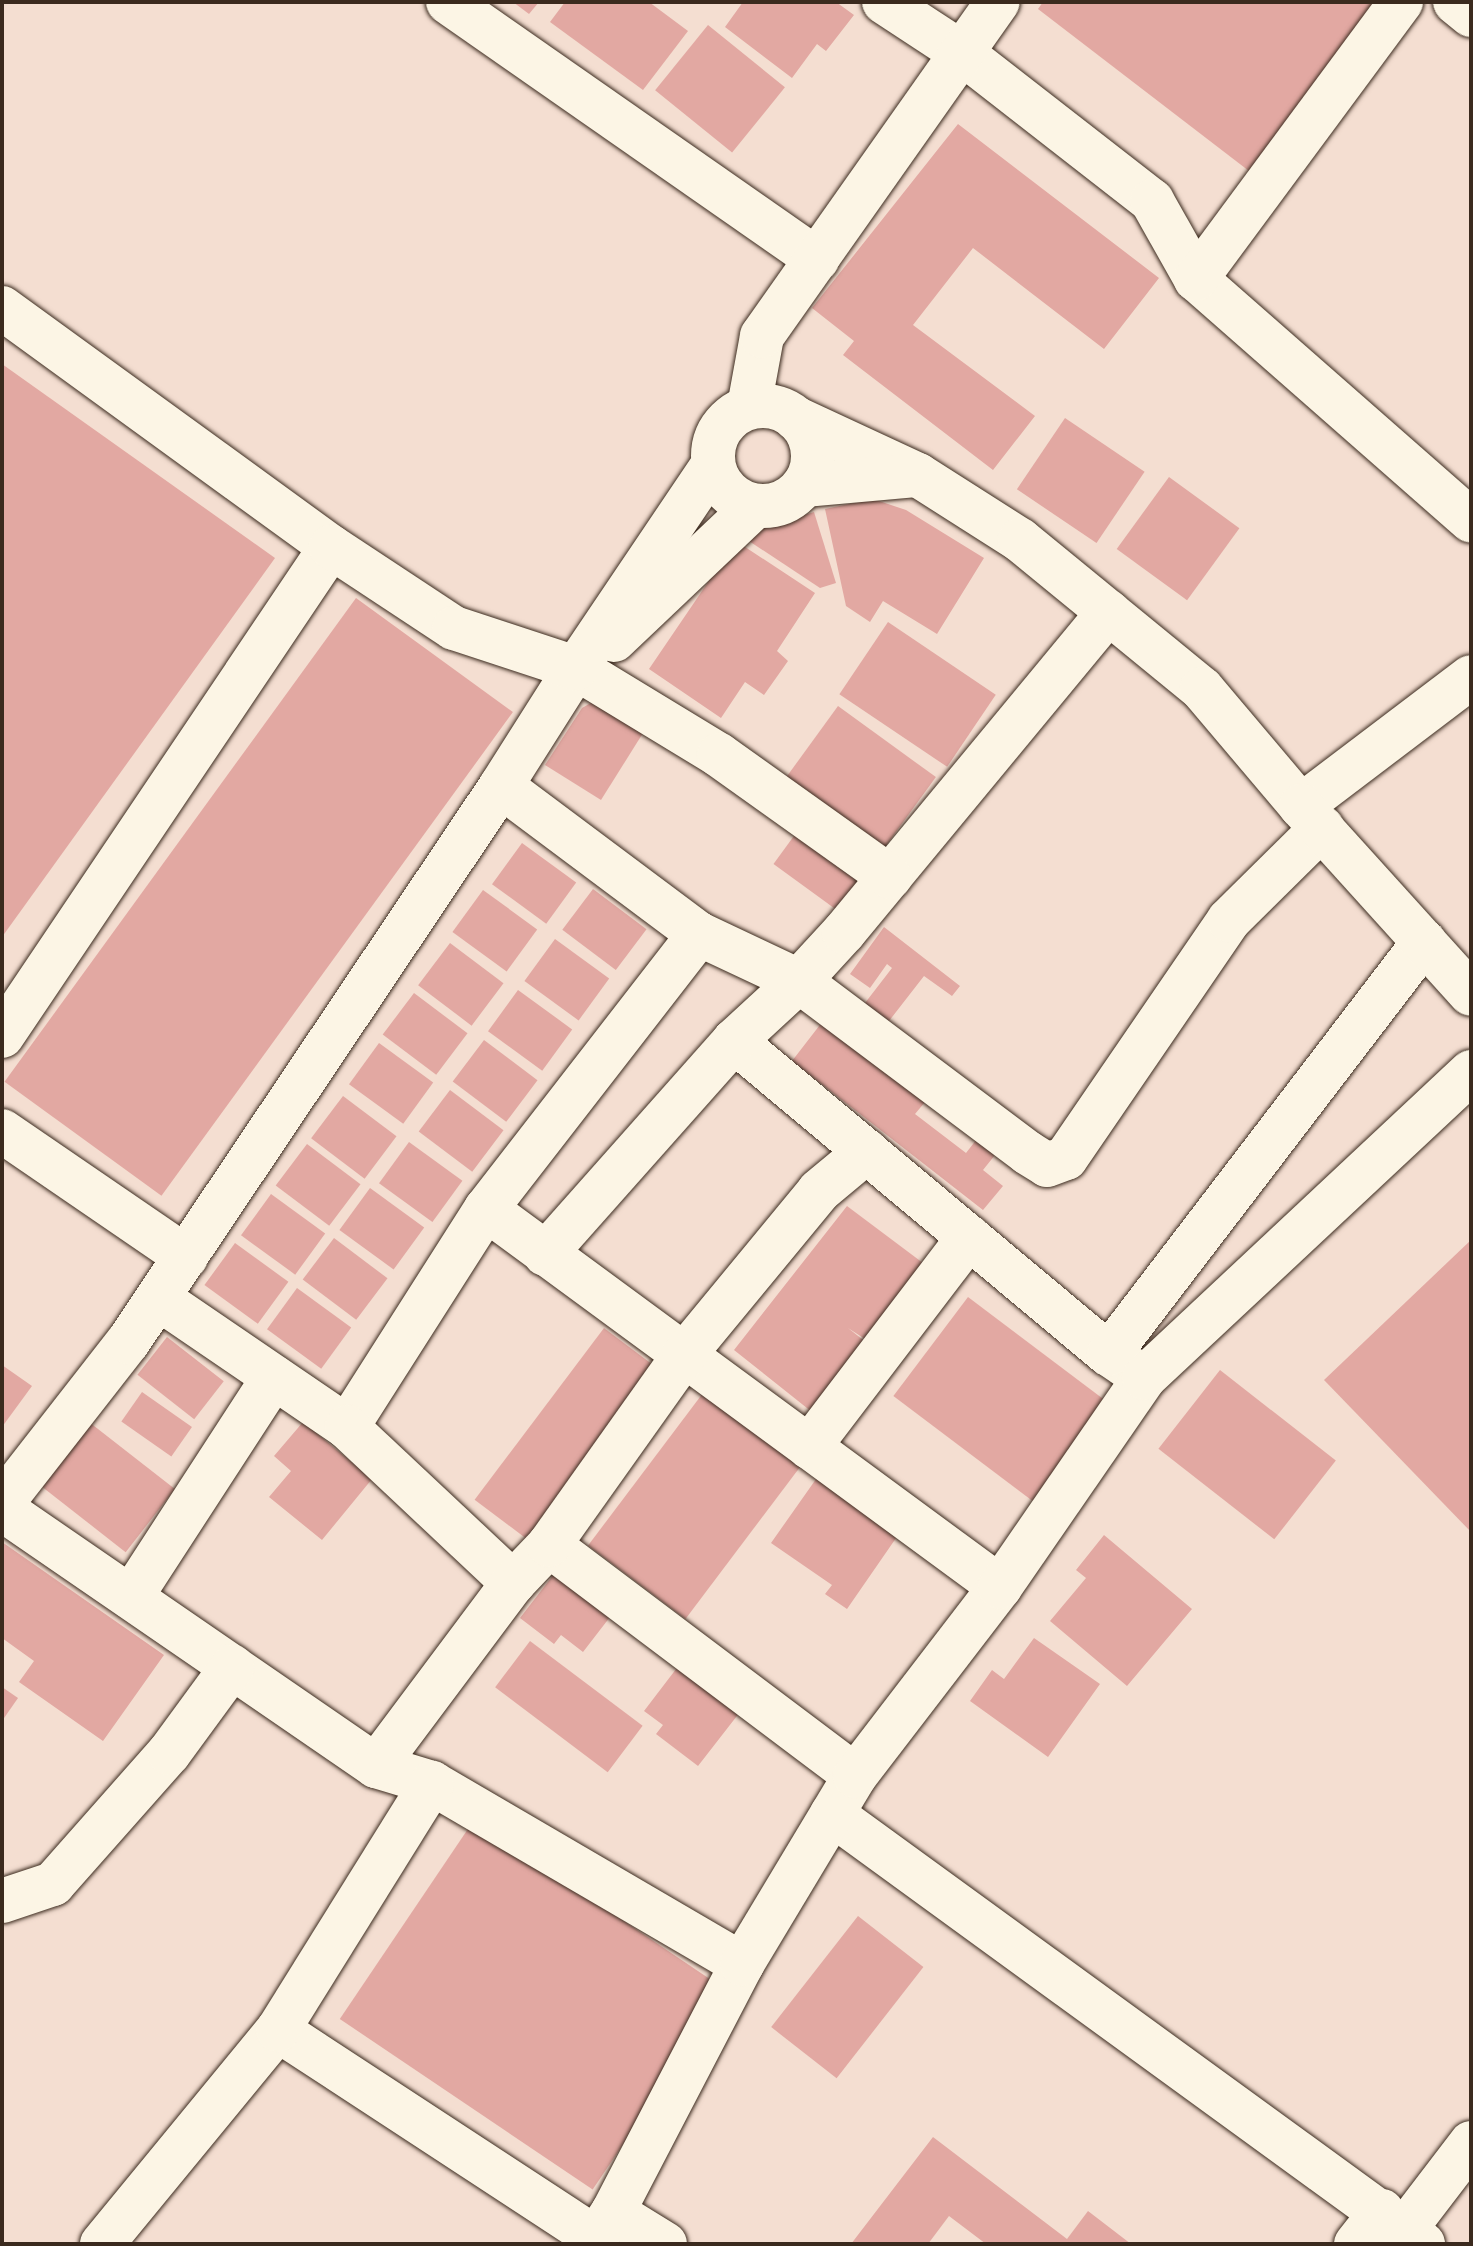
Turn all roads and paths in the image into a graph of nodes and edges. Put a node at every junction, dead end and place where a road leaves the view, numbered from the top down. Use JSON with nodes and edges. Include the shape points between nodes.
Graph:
{"nodes":[{"id":1,"x":448,"y":2,"type":"edge"},
{"id":2,"x":884,"y":2,"type":"edge"},
{"id":3,"x":998,"y":2,"type":"edge"},
{"id":4,"x":1401,"y":2,"type":"edge"},
{"id":5,"x":1455,"y":2,"type":"edge"},
{"id":6,"x":1471,"y":15,"type":"edge"},
{"id":7,"x":962,"y":53,"type":"junction"},
{"id":8,"x":817,"y":259,"type":"junction"},
{"id":9,"x":1196,"y":279,"type":"junction"},
{"id":10,"x":2,"y":308,"type":"edge"},
{"id":11,"x":749,"y":407,"type":"junction"},
{"id":12,"x":795,"y":418,"type":"junction"},
{"id":13,"x":713,"y":465,"type":"junction"},
{"id":14,"x":918,"y":475,"type":"junction"},
{"id":15,"x":804,"y":485,"type":"junction"},
{"id":16,"x":755,"y":506,"type":"junction"},
{"id":17,"x":1471,"y":521,"type":"edge"},
{"id":18,"x":331,"y":547,"type":"junction"},
{"id":19,"x":1109,"y":612,"type":"junction"},
{"id":20,"x":576,"y":668,"type":"junction"},
{"id":21,"x":1471,"y":678,"type":"edge"},
{"id":22,"x":501,"y":786,"type":"junction"},
{"id":23,"x":1312,"y":817,"type":"junction"},
{"id":24,"x":890,"y":877,"type":"junction"},
{"id":25,"x":699,"y":934,"type":"junction"},
{"id":26,"x":1424,"y":942,"type":"junction"},
{"id":27,"x":799,"y":981,"type":"junction"},
{"id":28,"x":1471,"y":994,"type":"edge"},
{"id":29,"x":2,"y":1036,"type":"edge"},
{"id":30,"x":734,"y":1041,"type":"junction"},
{"id":31,"x":1471,"y":1072,"type":"edge"},
{"id":32,"x":2,"y":1131,"type":"edge"},
{"id":33,"x":867,"y":1151,"type":"junction"},
{"id":34,"x":486,"y":1209,"type":"junction"},
{"id":35,"x":969,"y":1237,"type":"junction"},
{"id":36,"x":545,"y":1254,"type":"junction"},
{"id":37,"x":186,"y":1257,"type":"junction"},
{"id":38,"x":158,"y":1298,"type":"junction"},
{"id":39,"x":684,"y":1355,"type":"junction"},
{"id":40,"x":1127,"y":1366,"type":"junction"},
{"id":41,"x":274,"y":1377,"type":"junction"},
{"id":42,"x":347,"y":1427,"type":"junction"},
{"id":43,"x":809,"y":1447,"type":"junction"},
{"id":44,"x":2,"y":1503,"type":"edge"},
{"id":45,"x":2,"y":1509,"type":"edge"},
{"id":46,"x":549,"y":1545,"type":"junction"},
{"id":47,"x":513,"y":1583,"type":"junction"},
{"id":48,"x":1000,"y":1587,"type":"junction"},
{"id":49,"x":131,"y":1597,"type":"junction"},
{"id":50,"x":232,"y":1667,"type":"junction"},
{"id":51,"x":376,"y":1766,"type":"junction"},
{"id":52,"x":855,"y":1776,"type":"junction"},
{"id":53,"x":432,"y":1783,"type":"junction"},
{"id":54,"x":832,"y":1814,"type":"junction"},
{"id":55,"x":2,"y":1901,"type":"edge"},
{"id":56,"x":742,"y":1964,"type":"junction"},
{"id":57,"x":278,"y":2030,"type":"junction"},
{"id":58,"x":1471,"y":2143,"type":"edge"},
{"id":59,"x":600,"y":2231,"type":"edge"},
{"id":60,"x":1392,"y":2232,"type":"edge"},
{"id":61,"x":102,"y":2244,"type":"edge"},
{"id":62,"x":665,"y":2244,"type":"edge"}],
"edges":[{"from":1,"to":8,"type":"street"},
{"from":2,"to":7,"type":"street"},
{"from":3,"to":7,"type":"street"},
{"from":4,"to":9,"type":"street"},
{"from":5,"to":6,"type":"street"},
{"from":7,"to":8,"type":"street"},
{"from":7,"to":9,"type":"street","via":[[1152,201]]},
{"from":8,"to":11,"type":"street","via":[[762,336]]},
{"from":9,"to":17,"type":"street"},
{"from":10,"to":18,"type":"street"},
{"from":11,"to":12,"type":"street","via":[[782,409]]},
{"from":11,"to":13,"type":"street","via":[[724,423],[712,450]]},
{"from":12,"to":14,"type":"street"},
{"from":12,"to":15,"type":"street","via":[[812,442],[811,472]]},
{"from":13,"to":16,"type":"street","via":[[727,493]]},
{"from":13,"to":20,"type":"street"},
{"from":14,"to":15,"type":"street"},
{"from":14,"to":19,"type":"street","via":[[1020,540]]},
{"from":15,"to":16,"type":"street","via":[[783,503]]},
{"from":16,"to":20,"type":"street","via":[[630,628]]},
{"from":18,"to":20,"type":"street","via":[[454,628]]},
{"from":18,"to":29,"type":"street"},
{"from":19,"to":23,"type":"street","via":[[1202,689]]},
{"from":19,"to":24,"type":"street"},
{"from":20,"to":22,"type":"street"},
{"from":20,"to":24,"type":"street","via":[[719,755]]},
{"from":21,"to":23,"type":"street"},
{"from":22,"to":25,"type":"street"},
{"from":22,"to":37,"type":"street"},
{"from":23,"to":26,"type":"street"},
{"from":23,"to":27,"type":"street","via":[[1229,920],[1066,1158],[1047,1165]]},
{"from":24,"to":27,"type":"street"},
{"from":25,"to":27,"type":"street"},
{"from":25,"to":34,"type":"street"},
{"from":26,"to":28,"type":"street"},
{"from":26,"to":40,"type":"street"},
{"from":27,"to":30,"type":"street"},
{"from":30,"to":33,"type":"street"},
{"from":30,"to":36,"type":"street"},
{"from":31,"to":40,"type":"street"},
{"from":32,"to":37,"type":"street"},
{"from":33,"to":35,"type":"street"},
{"from":33,"to":39,"type":"street","via":[[819,1191]]},
{"from":34,"to":36,"type":"street"},
{"from":34,"to":42,"type":"street"},
{"from":35,"to":40,"type":"street"},
{"from":35,"to":43,"type":"street"},
{"from":36,"to":39,"type":"street"},
{"from":37,"to":38,"type":"street"},
{"from":38,"to":41,"type":"street"},
{"from":38,"to":44,"type":"street"},
{"from":39,"to":43,"type":"street"},
{"from":39,"to":46,"type":"street"},
{"from":40,"to":48,"type":"street"},
{"from":41,"to":42,"type":"street"},
{"from":41,"to":49,"type":"street"},
{"from":42,"to":47,"type":"street"},
{"from":43,"to":48,"type":"street"},
{"from":45,"to":49,"type":"street"},
{"from":46,"to":47,"type":"street"},
{"from":46,"to":52,"type":"street"},
{"from":47,"to":51,"type":"street"},
{"from":48,"to":52,"type":"street"},
{"from":49,"to":50,"type":"street"},
{"from":50,"to":51,"type":"street"},
{"from":50,"to":55,"type":"street","via":[[169,1753],[53,1884]]},
{"from":51,"to":53,"type":"street"},
{"from":52,"to":54,"type":"street"},
{"from":53,"to":56,"type":"street"},
{"from":53,"to":57,"type":"street"},
{"from":54,"to":56,"type":"street"},
{"from":54,"to":60,"type":"street"},
{"from":56,"to":59,"type":"street"},
{"from":57,"to":59,"type":"street"},
{"from":57,"to":61,"type":"street"},
{"from":58,"to":60,"type":"street"},
{"from":59,"to":62,"type":"street"}]}
